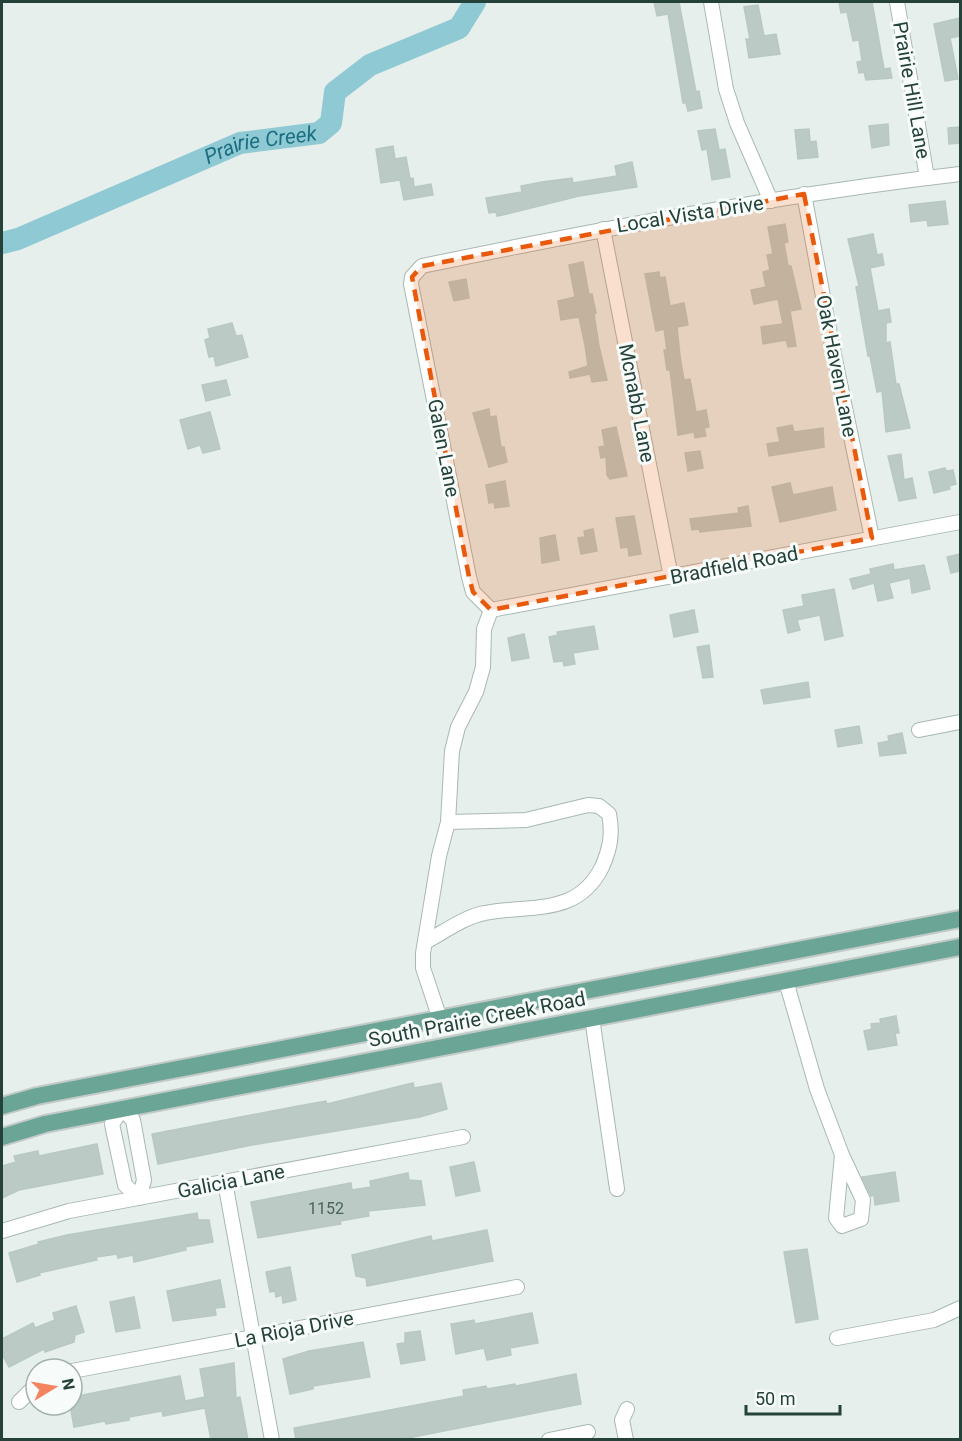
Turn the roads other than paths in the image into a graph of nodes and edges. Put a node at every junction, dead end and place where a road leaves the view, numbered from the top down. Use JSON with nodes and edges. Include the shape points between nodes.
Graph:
{"nodes":[{"id":1,"x":711,"y":2,"type":"edge"},
{"id":2,"x":897,"y":2,"type":"edge"},
{"id":3,"x":960,"y":174,"type":"edge"},
{"id":4,"x":927,"y":178,"type":"junction"},
{"id":5,"x":804,"y":194,"type":"junction"},
{"id":6,"x":771,"y":201,"type":"junction"},
{"id":7,"x":603,"y":229,"type":"junction"},
{"id":8,"x":422,"y":266,"type":"joint"},
{"id":9,"x":960,"y":522,"type":"edge"},
{"id":10,"x":872,"y":538,"type":"junction"},
{"id":11,"x":671,"y":577,"type":"junction"},
{"id":12,"x":491,"y":609,"type":"junction"},
{"id":13,"x":960,"y":722,"type":"edge"},
{"id":14,"x":919,"y":730,"type":"dead end"},
{"id":15,"x":448,"y":822,"type":"junction"},
{"id":16,"x":960,"y":919,"type":"edge"},
{"id":17,"x":427,"y":941,"type":"junction"},
{"id":18,"x":960,"y":947,"type":"edge"},
{"id":19,"x":786,"y":981,"type":"junction"},
{"id":20,"x":591,"y":1018,"type":"junction"},
{"id":21,"x":440,"y":1019,"type":"junction"},
{"id":22,"x":117,"y":1081,"type":"junction"},
{"id":23,"x":2,"y":1106,"type":"edge"},
{"id":24,"x":122,"y":1109,"type":"junction"},
{"id":25,"x":2,"y":1137,"type":"edge"},
{"id":26,"x":463,"y":1137,"type":"dead end"},
{"id":27,"x":842,"y":1155,"type":"dead end"},
{"id":28,"x":225,"y":1182,"type":"junction"},
{"id":29,"x":617,"y":1189,"type":"dead end"},
{"id":30,"x":139,"y":1198,"type":"junction"},
{"id":31,"x":2,"y":1231,"type":"edge"},
{"id":32,"x":517,"y":1287,"type":"dead end"},
{"id":33,"x":960,"y":1308,"type":"edge"},
{"id":34,"x":254,"y":1336,"type":"junction"},
{"id":35,"x":837,"y":1338,"type":"dead end"},
{"id":36,"x":84,"y":1369,"type":"edge"},
{"id":37,"x":24,"y":1397,"type":"edge"},
{"id":38,"x":19,"y":1402,"type":"dead end"},
{"id":39,"x":627,"y":1409,"type":"dead end"},
{"id":40,"x":588,"y":1432,"type":"dead end"},
{"id":41,"x":272,"y":1440,"type":"edge"},
{"id":42,"x":549,"y":1440,"type":"edge"},
{"id":43,"x":626,"y":1440,"type":"edge"}],
"edges":[{"from":1,"to":6,"type":"street","via":[[726,89]]},
{"from":2,"to":4,"type":"street","name":"Prairie Hill Lane"},
{"from":3,"to":4,"type":"street","name":"Local Vista Drive"},
{"from":4,"to":5,"type":"street","name":"Local Vista Drive"},
{"from":5,"to":6,"type":"street","name":"Local Vista Drive"},
{"from":5,"to":10,"type":"street","name":"Oak Haven Lane"},
{"from":6,"to":7,"type":"street","name":"Local Vista Drive"},
{"from":7,"to":8,"type":"street","name":"Local Vista Drive"},
{"from":7,"to":11,"type":"street","name":"Mcnabb Lane"},
{"from":8,"to":12,"type":"street","name":"Galen Lane","via":[[411,284],[469,577],[473,592]]},
{"from":9,"to":10,"type":"street","name":"Bradfield Road"},
{"from":10,"to":11,"type":"street","name":"Bradfield Road"},
{"from":11,"to":12,"type":"street","name":"Bradfield Road"},
{"from":12,"to":15,"type":"street","via":[[484,629],[481,675],[452,751]]},
{"from":13,"to":14,"type":"street"},
{"from":15,"to":17,"type":"street"},
{"from":15,"to":17,"type":"street","via":[[526,820],[588,805],[599,806],[609,814],[612,831],[608,854],[596,878],[577,898],[537,908],[482,913]]},
{"from":16,"to":21,"type":"main road","name":"South Prairie Creek Road"},
{"from":17,"to":21,"type":"street","via":[[423,968]]},
{"from":18,"to":19,"type":"main road","name":"South Prairie Creek Road"},
{"from":19,"to":20,"type":"main road","name":"South Prairie Creek Road"},
{"from":19,"to":27,"type":"street","via":[[817,1089]]},
{"from":20,"to":24,"type":"main road","name":"South Prairie Creek Road"},
{"from":20,"to":29,"type":"street"},
{"from":21,"to":22,"type":"main road","name":"South Prairie Creek Road"},
{"from":22,"to":23,"type":"main road","name":"South Prairie Creek Road"},
{"from":22,"to":24,"type":"main road"},
{"from":24,"to":25,"type":"main road","name":"South Prairie Creek Road"},
{"from":24,"to":30,"type":"street","via":[[133,1120],[144,1180]]},
{"from":24,"to":30,"type":"street","via":[[112,1124],[125,1185]]},
{"from":26,"to":28,"type":"street","name":"Galicia Lane"},
{"from":28,"to":30,"type":"street","name":"Galicia Lane"},
{"from":28,"to":34,"type":"street"},
{"from":30,"to":31,"type":"street","name":"Galicia Lane","via":[[69,1211]]},
{"from":32,"to":34,"type":"street","name":"La Rioja Drive"},
{"from":33,"to":35,"type":"street","via":[[934,1320]]},
{"from":34,"to":36,"type":"street","name":"La Rioja Drive"},
{"from":34,"to":41,"type":"street"},
{"from":37,"to":38,"type":"street"},
{"from":39,"to":43,"type":"street","via":[[622,1420]]},
{"from":40,"to":42,"type":"street"}]}
